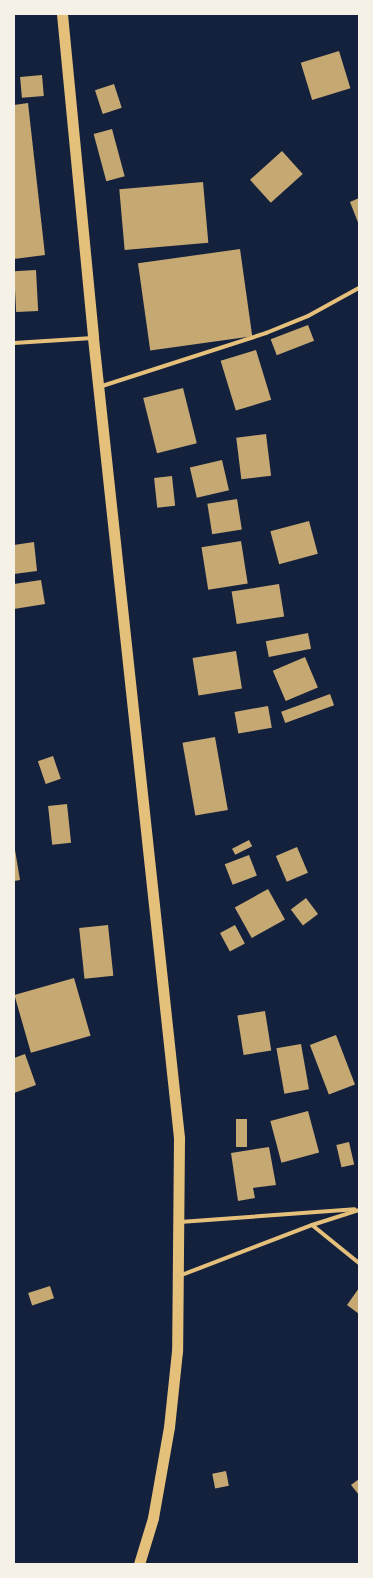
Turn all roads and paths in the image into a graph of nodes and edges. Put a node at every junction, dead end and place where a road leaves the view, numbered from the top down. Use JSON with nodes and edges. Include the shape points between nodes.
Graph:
{"nodes":[{"id":1,"x":62,"y":14,"type":"edge"},
{"id":2,"x":359,"y":288,"type":"edge"},
{"id":3,"x":93,"y":338,"type":"junction"},
{"id":4,"x":14,"y":343,"type":"edge"},
{"id":5,"x":99,"y":387,"type":"junction"},
{"id":6,"x":359,"y":1210,"type":"edge"},
{"id":7,"x":180,"y":1222,"type":"junction"},
{"id":8,"x":312,"y":1225,"type":"junction"},
{"id":9,"x":359,"y":1263,"type":"edge"},
{"id":10,"x":179,"y":1277,"type":"junction"},
{"id":11,"x":139,"y":1564,"type":"edge"}],
"edges":[{"from":1,"to":3,"type":"highway"},
{"from":2,"to":5,"type":"street","via":[[308,316],[266,333]]},
{"from":3,"to":4,"type":"street"},
{"from":3,"to":5,"type":"highway"},
{"from":5,"to":7,"type":"highway","via":[[179,1138]]},
{"from":6,"to":7,"type":"street"},
{"from":6,"to":8,"type":"street"},
{"from":7,"to":10,"type":"highway"},
{"from":8,"to":9,"type":"street"},
{"from":8,"to":10,"type":"street"},
{"from":10,"to":11,"type":"highway","via":[[177,1351],[169,1427],[153,1518]]}]}
